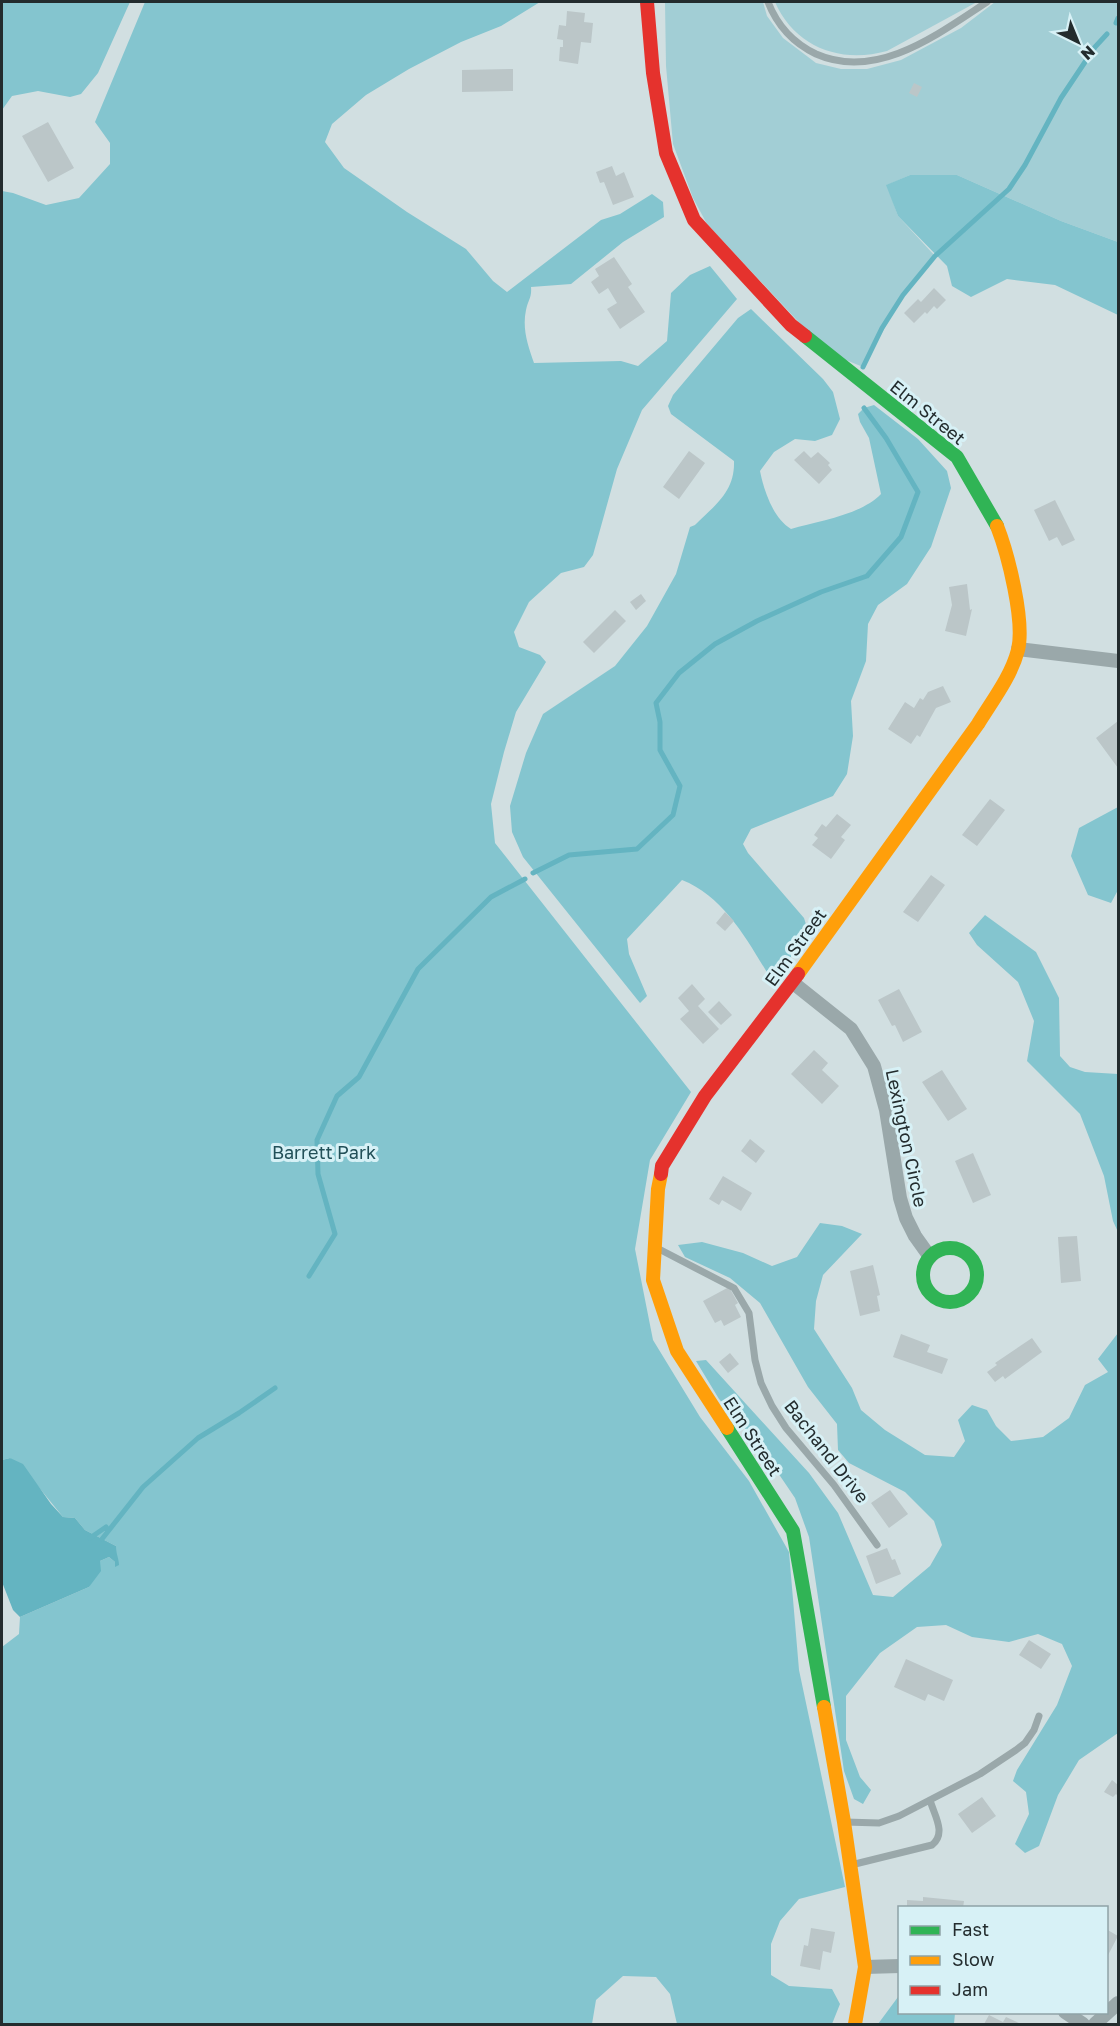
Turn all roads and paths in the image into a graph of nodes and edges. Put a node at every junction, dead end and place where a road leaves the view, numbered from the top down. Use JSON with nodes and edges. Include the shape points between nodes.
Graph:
{"nodes":[{"id":1,"x":647,"y":2,"type":"edge"},
{"id":2,"x":768,"y":2,"type":"edge"},
{"id":3,"x":987,"y":2,"type":"edge"},
{"id":4,"x":1018,"y":650,"type":"junction"},
{"id":5,"x":1119,"y":662,"type":"edge"},
{"id":6,"x":792,"y":982,"type":"junction"},
{"id":7,"x":654,"y":1246,"type":"junction"},
{"id":8,"x":930,"y":1257,"type":"junction"},
{"id":9,"x":878,"y":1545,"type":"dead end"},
{"id":10,"x":1039,"y":1716,"type":"dead end"},
{"id":11,"x":930,"y":1800,"type":"junction"},
{"id":12,"x":844,"y":1822,"type":"junction"},
{"id":13,"x":851,"y":1865,"type":"junction"},
{"id":14,"x":898,"y":1966,"type":"edge"},
{"id":15,"x":865,"y":1967,"type":"junction"},
{"id":16,"x":1066,"y":2014,"type":"edge"},
{"id":17,"x":1107,"y":2014,"type":"edge"},
{"id":18,"x":855,"y":2025,"type":"edge"},
{"id":19,"x":1083,"y":2025,"type":"edge"},
{"id":20,"x":1095,"y":2025,"type":"edge"}],
"edges":[{"from":1,"to":4,"type":"street","name":"Elm Street","via":[[666,153],[694,220],[791,325],[957,457],[998,528],[1018,605]]},
{"from":2,"to":3,"type":"lane","via":[[783,29],[803,46],[823,57],[859,62],[879,60],[921,43]]},
{"from":4,"to":5,"type":"street"},
{"from":4,"to":6,"type":"street","name":"Elm Street","via":[[978,724]]},
{"from":6,"to":7,"type":"street","name":"Elm Street","via":[[705,1096],[662,1166]]},
{"from":6,"to":8,"type":"street","name":"Lexington Circle","via":[[851,1029],[874,1066],[886,1110],[900,1198],[911,1227]]},
{"from":7,"to":9,"type":"lane","name":"Bachand Drive","via":[[734,1288],[749,1313],[755,1360],[772,1406]]},
{"from":7,"to":12,"type":"street","name":"Elm Street","via":[[653,1280],[677,1351],[793,1531]]},
{"from":8,"to":8,"type":"street","via":[[946,1248],[964,1252],[976,1267],[975,1286],[969,1294],[946,1302],[931,1295],[923,1281]]},
{"from":10,"to":11,"type":"lane","via":[[1034,1730],[1016,1750]]},
{"from":11,"to":12,"type":"lane","via":[[886,1821]]},
{"from":11,"to":13,"type":"lane","via":[[940,1831],[932,1845]]},
{"from":12,"to":13,"type":"street","name":"Elm Street"},
{"from":13,"to":15,"type":"street","name":"Elm Street"},
{"from":14,"to":15,"type":"street"},
{"from":15,"to":18,"type":"street","name":"Elm Street"},
{"from":16,"to":19,"type":"street"},
{"from":17,"to":20,"type":"street"}]}
